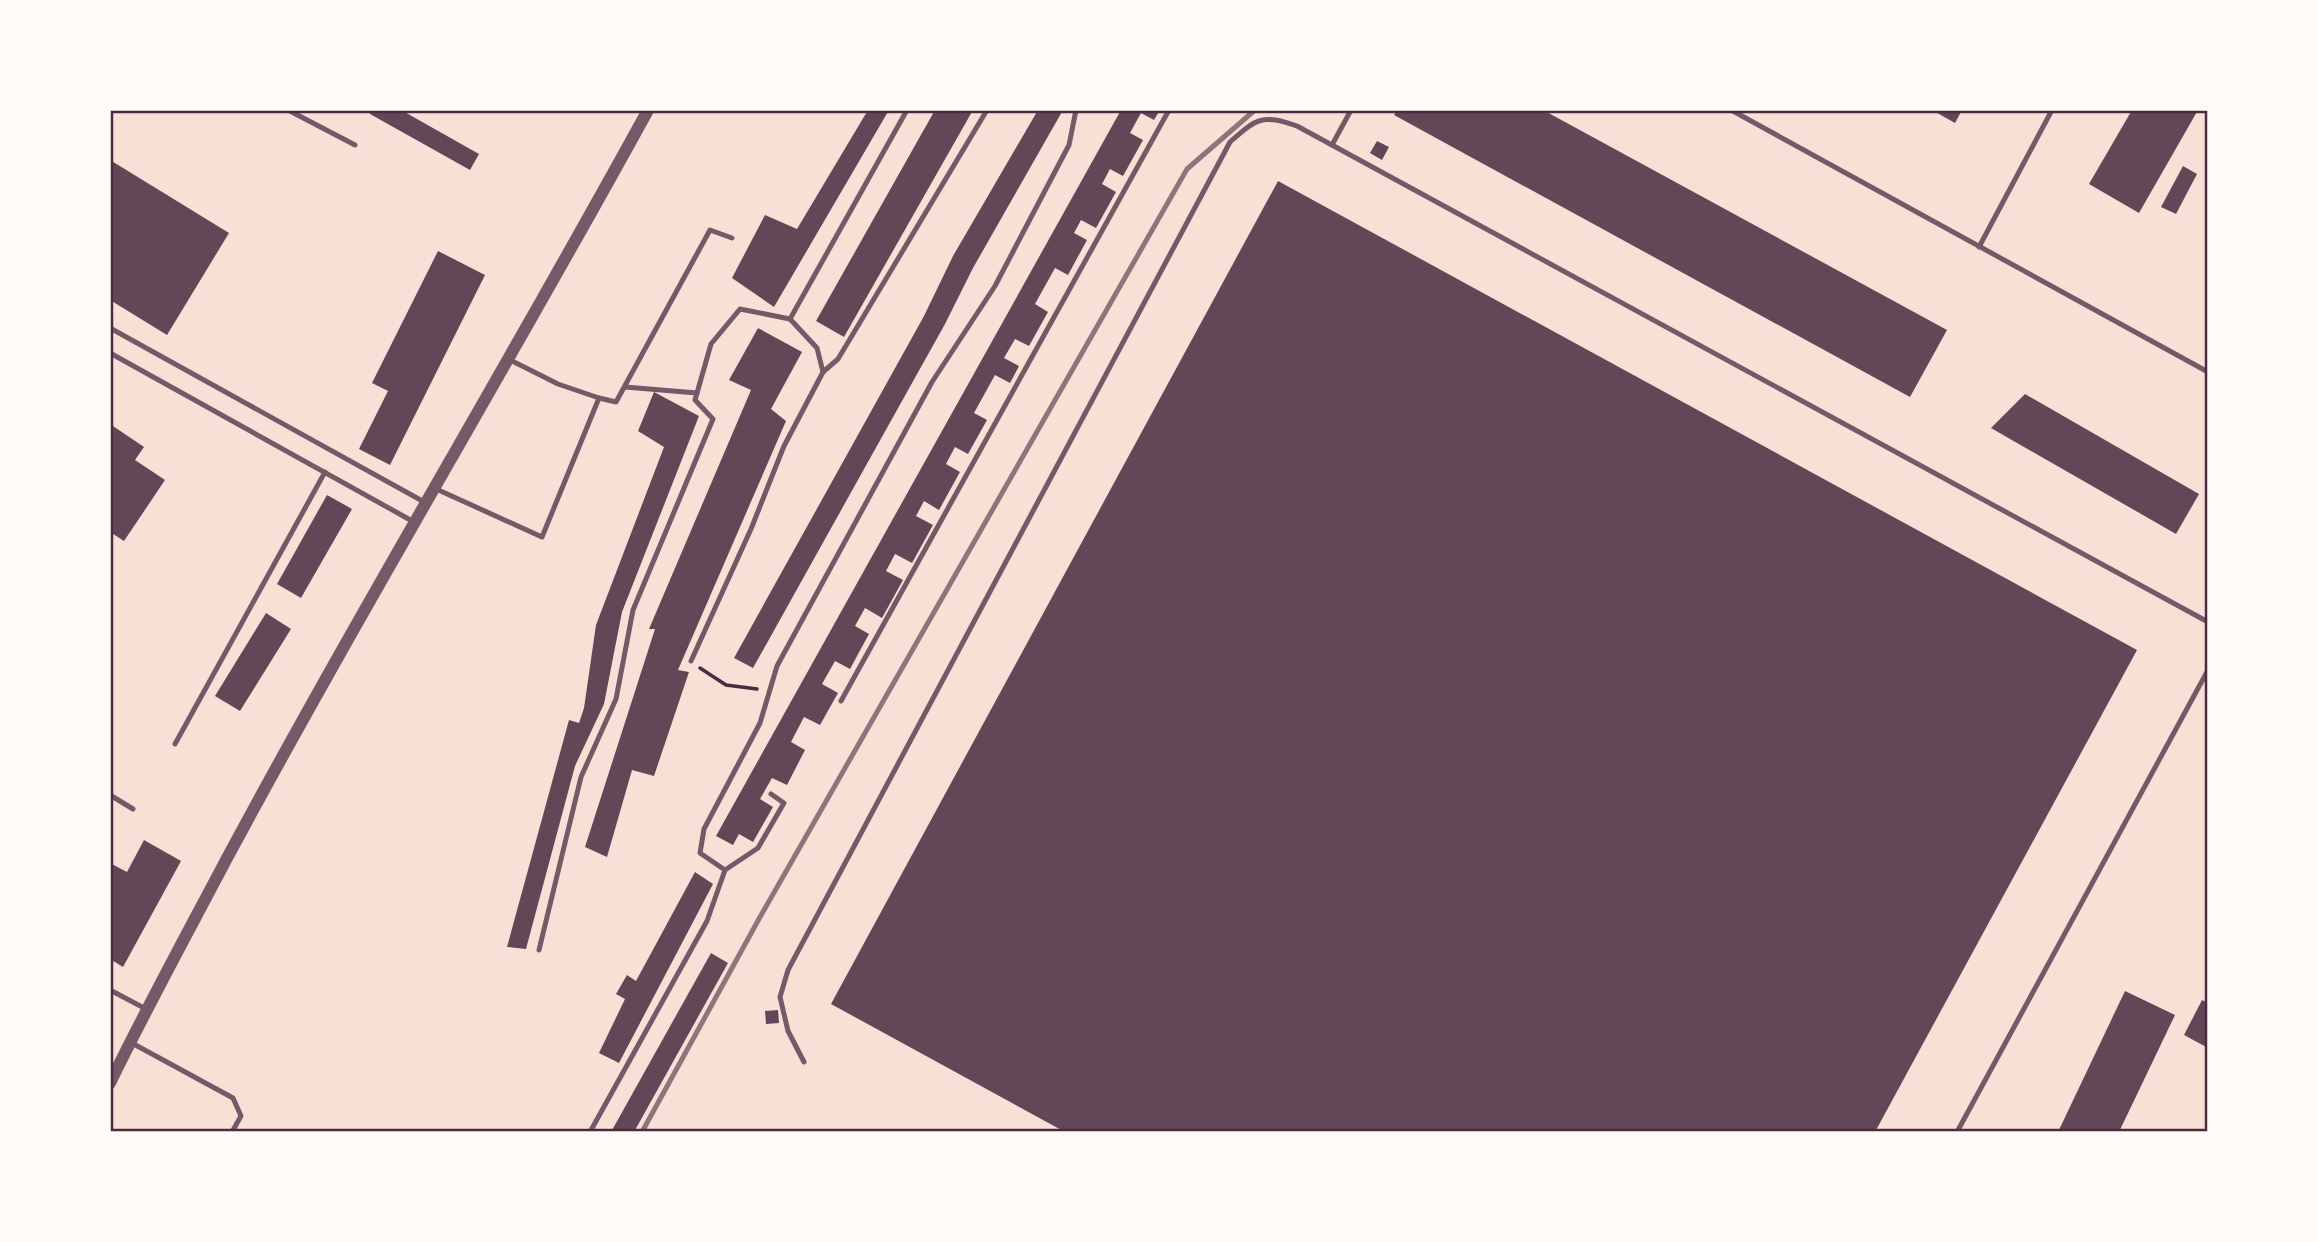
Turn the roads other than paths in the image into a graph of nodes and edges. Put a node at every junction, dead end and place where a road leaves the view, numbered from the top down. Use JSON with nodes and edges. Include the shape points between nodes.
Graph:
{"nodes":[{"id":1,"x":288,"y":110,"type":"edge"},
{"id":2,"x":648,"y":110,"type":"edge"},
{"id":3,"x":907,"y":110,"type":"edge"},
{"id":4,"x":987,"y":110,"type":"edge"},
{"id":5,"x":1076,"y":110,"type":"edge"},
{"id":6,"x":1169,"y":110,"type":"edge"},
{"id":7,"x":1351,"y":110,"type":"edge"},
{"id":8,"x":1731,"y":110,"type":"edge"},
{"id":9,"x":2052,"y":110,"type":"edge"},
{"id":10,"x":355,"y":145,"type":"dead end"},
{"id":11,"x":1332,"y":145,"type":"junction"},
{"id":12,"x":732,"y":238,"type":"dead end"},
{"id":13,"x":1979,"y":247,"type":"junction"},
{"id":14,"x":790,"y":319,"type":"junction"},
{"id":15,"x":110,"y":328,"type":"edge"},
{"id":16,"x":110,"y":353,"type":"edge"},
{"id":17,"x":508,"y":359,"type":"junction"},
{"id":18,"x":822,"y":372,"type":"junction"},
{"id":19,"x":2208,"y":372,"type":"edge"},
{"id":20,"x":625,"y":387,"type":"junction"},
{"id":21,"x":698,"y":393,"type":"junction"},
{"id":22,"x":599,"y":398,"type":"junction"},
{"id":23,"x":325,"y":472,"type":"junction"},
{"id":24,"x":434,"y":488,"type":"junction"},
{"id":25,"x":426,"y":503,"type":"junction"},
{"id":26,"x":414,"y":522,"type":"junction"},
{"id":27,"x":2208,"y":622,"type":"edge"},
{"id":28,"x":691,"y":661,"type":"road end"},
{"id":29,"x":2208,"y":670,"type":"edge"},
{"id":30,"x":841,"y":701,"type":"dead end"},
{"id":31,"x":174,"y":744,"type":"dead end"},
{"id":32,"x":771,"y":794,"type":"dead end"},
{"id":33,"x":110,"y":796,"type":"edge"},
{"id":34,"x":133,"y":808,"type":"dead end"},
{"id":35,"x":725,"y":870,"type":"junction"},
{"id":36,"x":539,"y":950,"type":"dead end"},
{"id":37,"x":110,"y":990,"type":"edge"},
{"id":38,"x":146,"y":1009,"type":"junction"},
{"id":39,"x":130,"y":1042,"type":"junction"},
{"id":40,"x":804,"y":1062,"type":"dead end"},
{"id":41,"x":110,"y":1083,"type":"edge"},
{"id":42,"x":232,"y":1132,"type":"edge"},
{"id":43,"x":590,"y":1132,"type":"edge"},
{"id":44,"x":1956,"y":1132,"type":"edge"}],
"edges":[{"from":1,"to":10,"type":"lane"},
{"from":2,"to":17,"type":"street"},
{"from":3,"to":14,"type":"lane"},
{"from":4,"to":18,"type":"lane","via":[[838,359]]},
{"from":5,"to":35,"type":"lane","via":[[1069,145],[1001,274],[932,382],[776,666],[760,723],[704,829],[700,853]]},
{"from":6,"to":30,"type":"lane"},
{"from":7,"to":11,"type":"lane"},
{"from":8,"to":13,"type":"lane"},
{"from":9,"to":13,"type":"lane"},
{"from":11,"to":27,"type":"lane"},
{"from":11,"to":40,"type":"lane","via":[[1273,118],[1251,123],[1230,142],[788,970],[780,997],[788,1031]]},
{"from":12,"to":20,"type":"lane","via":[[710,230]]},
{"from":13,"to":19,"type":"lane"},
{"from":14,"to":18,"type":"lane","via":[[817,348]]},
{"from":14,"to":21,"type":"lane","via":[[740,309],[711,344]]},
{"from":15,"to":25,"type":"lane"},
{"from":16,"to":23,"type":"lane"},
{"from":17,"to":22,"type":"lane"},
{"from":17,"to":24,"type":"street"},
{"from":18,"to":28,"type":"lane","via":[[784,446]]},
{"from":20,"to":21,"type":"lane"},
{"from":20,"to":22,"type":"lane","via":[[616,402]]},
{"from":21,"to":36,"type":"lane","via":[[695,400],[713,419],[633,610],[616,699],[581,777]]},
{"from":22,"to":24,"type":"lane","via":[[542,537]]},
{"from":23,"to":26,"type":"lane"},
{"from":23,"to":31,"type":"lane"},
{"from":24,"to":25,"type":"street"},
{"from":25,"to":26,"type":"street"},
{"from":26,"to":38,"type":"street","via":[[313,698]]},
{"from":29,"to":44,"type":"lane"},
{"from":32,"to":35,"type":"lane","via":[[783,803],[758,848]]},
{"from":33,"to":34,"type":"lane"},
{"from":35,"to":43,"type":"lane","via":[[706,921]]},
{"from":37,"to":38,"type":"lane"},
{"from":38,"to":39,"type":"street"},
{"from":39,"to":41,"type":"street"},
{"from":39,"to":42,"type":"lane","via":[[233,1098],[241,1116]]}]}
